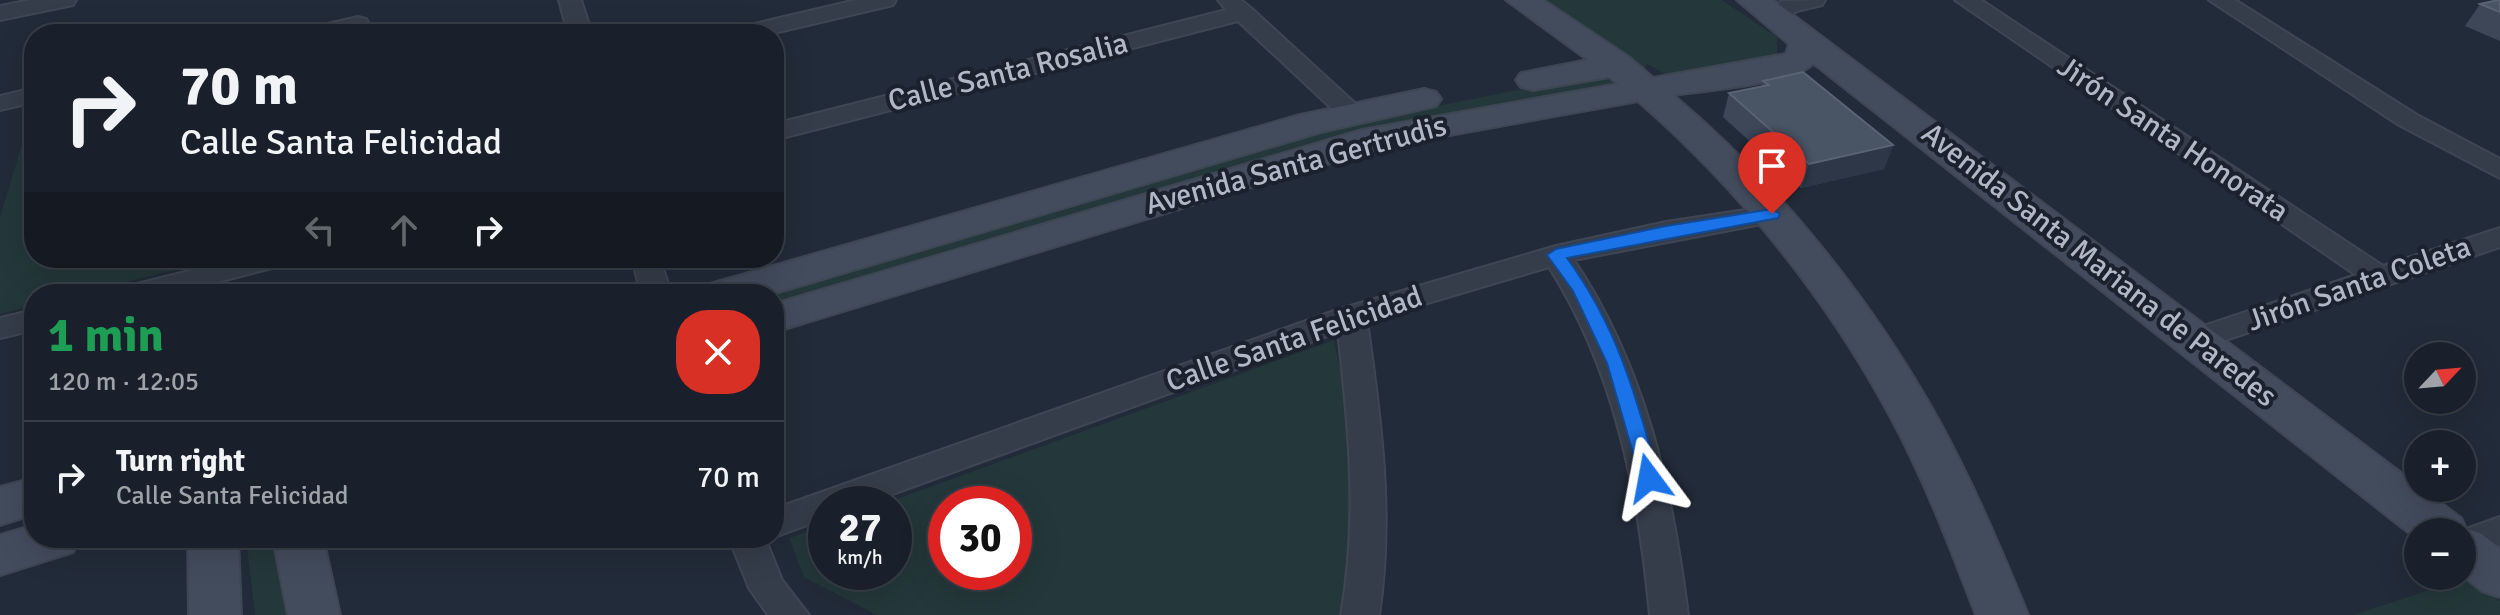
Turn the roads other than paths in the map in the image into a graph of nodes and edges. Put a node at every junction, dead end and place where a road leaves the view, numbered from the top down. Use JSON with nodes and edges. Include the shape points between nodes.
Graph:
{"nodes":[{"id":1,"x":65,"y":0,"type":"edge"},
{"id":2,"x":356,"y":0,"type":"edge"},
{"id":3,"x":570,"y":0,"type":"edge"},
{"id":4,"x":885,"y":0,"type":"edge"},
{"id":5,"x":1522,"y":0,"type":"edge"},
{"id":6,"x":1966,"y":0,"type":"edge"},
{"id":7,"x":2220,"y":0,"type":"edge"},
{"id":8,"x":1235,"y":6,"type":"edge"},
{"id":9,"x":0,"y":13,"type":"edge"},
{"id":10,"x":1787,"y":13,"type":"edge"},
{"id":11,"x":358,"y":24,"type":"edge"},
{"id":12,"x":577,"y":24,"type":"edge"},
{"id":13,"x":783,"y":24,"type":"edge"},
{"id":14,"x":1634,"y":77,"type":"junction"},
{"id":15,"x":24,"y":97,"type":"edge"},
{"id":16,"x":0,"y":103,"type":"edge"},
{"id":17,"x":1351,"y":113,"type":"junction"},
{"id":18,"x":784,"y":129,"type":"edge"},
{"id":19,"x":2500,"y":170,"type":"edge"},
{"id":20,"x":1772,"y":214,"type":"junction"},
{"id":21,"x":2500,"y":237,"type":"edge"},
{"id":22,"x":1556,"y":255,"type":"junction"},
{"id":23,"x":238,"y":268,"type":"edge"},
{"id":24,"x":2379,"y":277,"type":"junction"},
{"id":25,"x":174,"y":284,"type":"edge"},
{"id":26,"x":760,"y":284,"type":"edge"},
{"id":27,"x":784,"y":315,"type":"edge"},
{"id":28,"x":1351,"y":316,"type":"junction"},
{"id":29,"x":24,"y":322,"type":"edge"},
{"id":30,"x":0,"y":328,"type":"edge"},
{"id":31,"x":2206,"y":336,"type":"junction"},
{"id":32,"x":877,"y":486,"type":"edge"},
{"id":33,"x":24,"y":499,"type":"edge"},
{"id":34,"x":0,"y":506,"type":"edge"},
{"id":35,"x":808,"y":511,"type":"edge"},
{"id":36,"x":2426,"y":518,"type":"edge"},
{"id":37,"x":784,"y":519,"type":"edge"},
{"id":38,"x":2500,"y":531,"type":"edge"},
{"id":39,"x":2476,"y":540,"type":"edge"},
{"id":40,"x":24,"y":548,"type":"edge"},
{"id":41,"x":213,"y":548,"type":"edge"},
{"id":42,"x":300,"y":548,"type":"edge"},
{"id":43,"x":751,"y":548,"type":"edge"},
{"id":44,"x":0,"y":555,"type":"edge"},
{"id":45,"x":2476,"y":557,"type":"edge"},
{"id":46,"x":2500,"y":576,"type":"edge"},
{"id":47,"x":215,"y":615,"type":"edge"},
{"id":48,"x":314,"y":615,"type":"edge"},
{"id":49,"x":790,"y":615,"type":"edge"},
{"id":50,"x":1360,"y":615,"type":"edge"},
{"id":51,"x":1669,"y":615,"type":"edge"},
{"id":52,"x":2002,"y":615,"type":"edge"}],
"edges":[{"from":1,"to":9,"type":"street"},
{"from":2,"to":11,"type":"street"},
{"from":3,"to":12,"type":"street"},
{"from":4,"to":13,"type":"street"},
{"from":5,"to":14,"type":"main road"},
{"from":6,"to":24,"type":"street","name":"Jirón Santa Honorata"},
{"from":7,"to":19,"type":"street","via":[[2408,120]]},
{"from":8,"to":17,"type":"street"},
{"from":8,"to":18,"type":"street","name":"Calle Santa Rosalia"},
{"from":10,"to":14,"type":"main road","name":"Avenida Santa Gertrudis","via":[[1807,49],[1786,66]]},
{"from":10,"to":31,"type":"main road","name":"Avenida Santa Mariana de Paredes"},
{"from":14,"to":17,"type":"main road","name":"Avenida Santa Gertrudis"},
{"from":14,"to":20,"type":"main road"},
{"from":14,"to":27,"type":"main road","name":"Avenida Santa Gertrudis","via":[[1375,138]]},
{"from":15,"to":16,"type":"street"},
{"from":17,"to":26,"type":"main road","name":"Avenida Santa Gertrudis"},
{"from":20,"to":22,"type":"street","name":"Calle Santa Felicidad"},
{"from":20,"to":52,"type":"main road","via":[[1827,281],[1915,418],[1964,516]]},
{"from":21,"to":24,"type":"street","name":"Jirón Santa Coleta"},
{"from":22,"to":28,"type":"street","name":"Calle Santa Felicidad"},
{"from":22,"to":51,"type":"street","via":[[1581,290],[1617,363],[1644,453]]},
{"from":23,"to":25,"type":"street"},
{"from":24,"to":31,"type":"street","name":"Jirón Santa Coleta"},
{"from":28,"to":32,"type":"street","name":"Calle Santa Felicidad"},
{"from":28,"to":50,"type":"street","via":[[1371,502]]},
{"from":29,"to":30,"type":"street"},
{"from":31,"to":36,"type":"main road","name":"Avenida Santa Mariana de Paredes"},
{"from":33,"to":34,"type":"main road"},
{"from":35,"to":37,"type":"street","name":"Calle Santa Felicidad"},
{"from":38,"to":39,"type":"street"},
{"from":40,"to":44,"type":"main road"},
{"from":41,"to":47,"type":"main road"},
{"from":42,"to":48,"type":"main road"},
{"from":43,"to":49,"type":"street","via":[[767,588]]},
{"from":45,"to":46,"type":"main road"}]}
